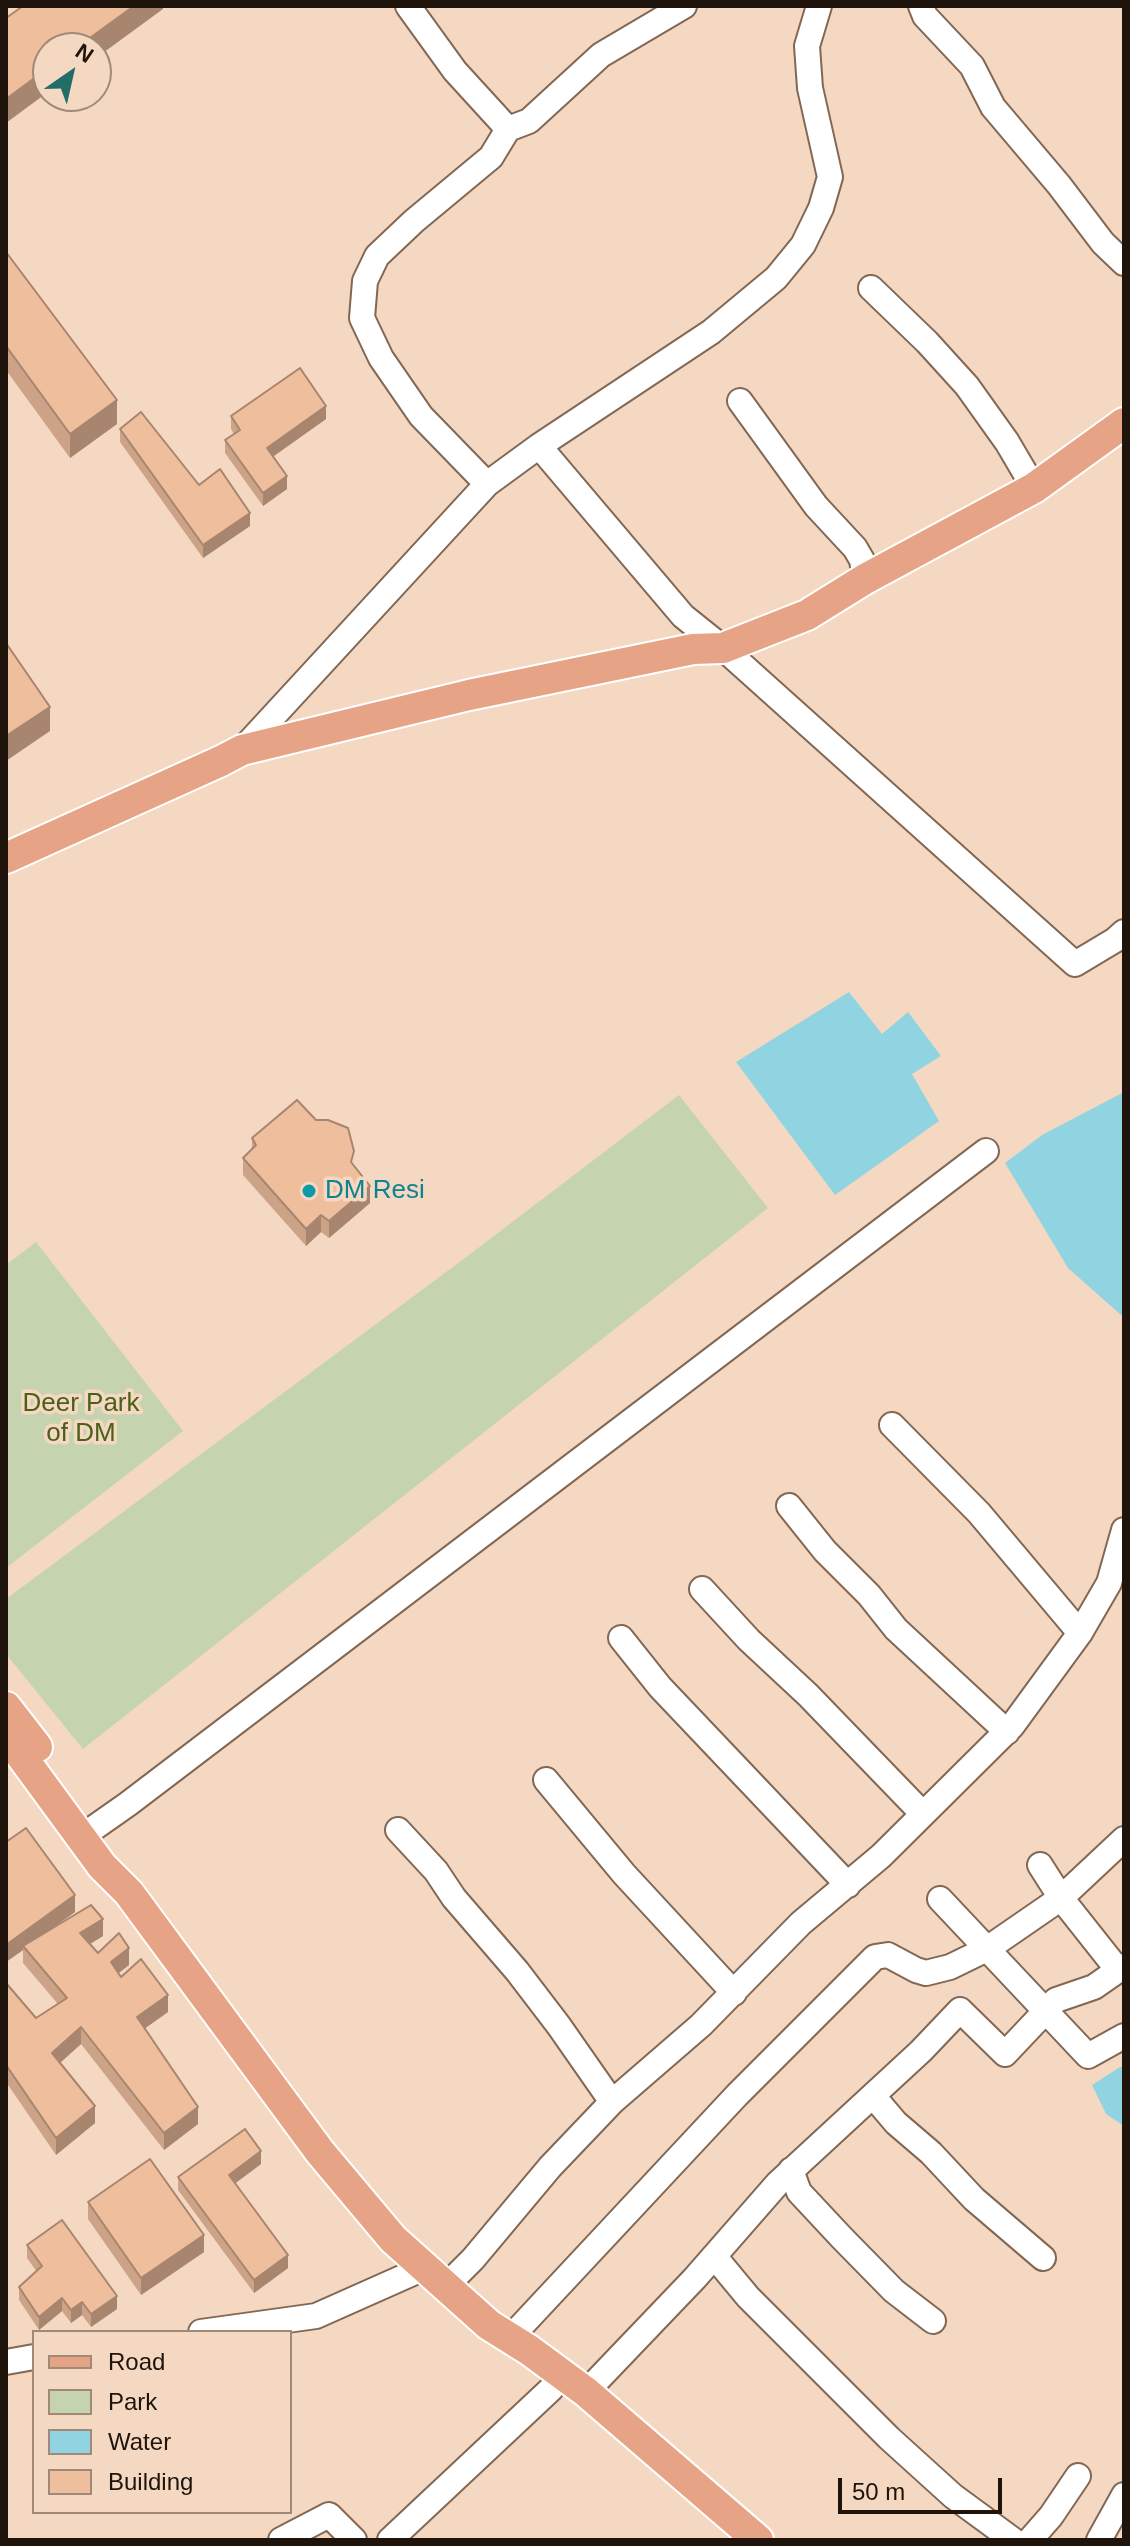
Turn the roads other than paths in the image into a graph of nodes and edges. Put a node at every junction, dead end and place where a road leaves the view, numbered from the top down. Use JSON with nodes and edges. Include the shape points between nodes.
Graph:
{"nodes":[{"id":1,"x":408,"y":6,"type":"edge"},
{"id":2,"x":684,"y":6,"type":"edge"},
{"id":3,"x":819,"y":6,"type":"edge"},
{"id":4,"x":921,"y":6,"type":"edge"},
{"id":5,"x":508,"y":129,"type":"junction"},
{"id":6,"x":1124,"y":263,"type":"edge"},
{"id":7,"x":871,"y":288,"type":"dead end"},
{"id":8,"x":740,"y":401,"type":"dead end"},
{"id":9,"x":1124,"y":423,"type":"edge"},
{"id":10,"x":539,"y":446,"type":"junction"},
{"id":11,"x":487,"y":484,"type":"junction"},
{"id":12,"x":1034,"y":488,"type":"junction"},
{"id":13,"x":865,"y":579,"type":"junction"},
{"id":14,"x":723,"y":648,"type":"junction"},
{"id":15,"x":242,"y":750,"type":"junction"},
{"id":16,"x":6,"y":858,"type":"edge"},
{"id":17,"x":1124,"y":932,"type":"edge"},
{"id":18,"x":986,"y":1151,"type":"dead end"},
{"id":19,"x":892,"y":1425,"type":"dead end"},
{"id":20,"x":789,"y":1506,"type":"dead end"},
{"id":21,"x":1124,"y":1530,"type":"edge"},
{"id":22,"x":702,"y":1589,"type":"dead end"},
{"id":23,"x":1080,"y":1633,"type":"junction"},
{"id":24,"x":621,"y":1638,"type":"dead end"},
{"id":25,"x":6,"y":1707,"type":"edge"},
{"id":26,"x":1007,"y":1732,"type":"junction"},
{"id":27,"x":6,"y":1735,"type":"edge"},
{"id":28,"x":546,"y":1780,"type":"dead end"},
{"id":29,"x":923,"y":1814,"type":"junction"},
{"id":30,"x":398,"y":1830,"type":"dead end"},
{"id":31,"x":89,"y":1831,"type":"junction"},
{"id":32,"x":1124,"y":1839,"type":"edge"},
{"id":33,"x":1040,"y":1865,"type":"dead end"},
{"id":34,"x":848,"y":1885,"type":"junction"},
{"id":35,"x":1061,"y":1898,"type":"junction"},
{"id":36,"x":940,"y":1899,"type":"dead end"},
{"id":37,"x":987,"y":1949,"type":"junction"},
{"id":38,"x":1121,"y":1968,"type":"edge"},
{"id":39,"x":734,"y":1993,"type":"junction"},
{"id":40,"x":1046,"y":2009,"type":"junction"},
{"id":41,"x":1124,"y":2036,"type":"edge"},
{"id":42,"x":873,"y":2096,"type":"junction"},
{"id":43,"x":612,"y":2102,"type":"junction"},
{"id":44,"x":791,"y":2170,"type":"junction"},
{"id":45,"x":714,"y":2256,"type":"junction"},
{"id":46,"x":1043,"y":2258,"type":"dead end"},
{"id":47,"x":434,"y":2278,"type":"junction"},
{"id":48,"x":933,"y":2321,"type":"dead end"},
{"id":49,"x":215,"y":2330,"type":"edge"},
{"id":50,"x":500,"y":2332,"type":"junction"},
{"id":51,"x":32,"y":2357,"type":"edge"},
{"id":52,"x":6,"y":2362,"type":"edge"},
{"id":53,"x":551,"y":2389,"type":"junction"},
{"id":54,"x":586,"y":2392,"type":"junction"},
{"id":55,"x":1078,"y":2476,"type":"dead end"},
{"id":56,"x":1124,"y":2495,"type":"edge"},
{"id":57,"x":281,"y":2540,"type":"edge"},
{"id":58,"x":354,"y":2540,"type":"edge"},
{"id":59,"x":390,"y":2540,"type":"edge"},
{"id":60,"x":731,"y":2540,"type":"edge"},
{"id":61,"x":758,"y":2540,"type":"edge"},
{"id":62,"x":1013,"y":2540,"type":"edge"},
{"id":63,"x":1030,"y":2540,"type":"edge"},
{"id":64,"x":1099,"y":2540,"type":"edge"}],
"edges":[{"from":1,"to":5,"type":"street","via":[[455,71]]},
{"from":2,"to":5,"type":"street","via":[[601,55],[529,121]]},
{"from":3,"to":10,"type":"street","via":[[807,46],[810,88],[830,177],[803,245],[776,278],[711,332]]},
{"from":4,"to":6,"type":"street","via":[[972,66],[993,107]]},
{"from":5,"to":11,"type":"street","via":[[491,157],[377,256],[365,281],[362,318],[381,358],[421,416]]},
{"from":7,"to":12,"type":"street","via":[[967,386]]},
{"from":8,"to":13,"type":"street","via":[[816,506],[855,548]]},
{"from":9,"to":12,"type":"main road"},
{"from":10,"to":11,"type":"street"},
{"from":10,"to":14,"type":"street","via":[[683,616]]},
{"from":11,"to":15,"type":"street"},
{"from":12,"to":13,"type":"main road"},
{"from":13,"to":14,"type":"main road","via":[[807,615]]},
{"from":14,"to":15,"type":"main road","via":[[693,649],[469,695]]},
{"from":14,"to":17,"type":"street","via":[[1075,964]]},
{"from":15,"to":16,"type":"main road"},
{"from":18,"to":31,"type":"street"},
{"from":19,"to":23,"type":"street","via":[[979,1513]]},
{"from":20,"to":26,"type":"street","via":[[896,1629]]},
{"from":21,"to":23,"type":"street","via":[[1109,1583]]},
{"from":22,"to":29,"type":"street"},
{"from":23,"to":26,"type":"street"},
{"from":24,"to":34,"type":"street","via":[[660,1687]]},
{"from":25,"to":31,"type":"main road"},
{"from":26,"to":29,"type":"street"},
{"from":27,"to":31,"type":"main road"},
{"from":28,"to":39,"type":"street"},
{"from":29,"to":34,"type":"street"},
{"from":30,"to":43,"type":"street","via":[[517,1971]]},
{"from":31,"to":47,"type":"main road","via":[[102,1866],[129,1893],[320,2152],[363,2206]]},
{"from":32,"to":35,"type":"street"},
{"from":33,"to":35,"type":"street"},
{"from":34,"to":39,"type":"street","via":[[801,1923]]},
{"from":35,"to":37,"type":"street"},
{"from":35,"to":38,"type":"street"},
{"from":36,"to":37,"type":"street"},
{"from":37,"to":40,"type":"street"},
{"from":37,"to":50,"type":"street","via":[[938,1972],[916,1970],[888,1955],[875,1957]]},
{"from":38,"to":40,"type":"street"},
{"from":39,"to":43,"type":"street"},
{"from":40,"to":41,"type":"street","via":[[1088,2056]]},
{"from":40,"to":42,"type":"street","via":[[1005,2054],[960,2010]]},
{"from":42,"to":44,"type":"street"},
{"from":42,"to":46,"type":"street","via":[[974,2199]]},
{"from":43,"to":47,"type":"street","via":[[473,2259]]},
{"from":44,"to":45,"type":"street"},
{"from":44,"to":48,"type":"street","via":[[799,2192],[842,2238],[894,2291]]},
{"from":45,"to":54,"type":"street"},
{"from":45,"to":62,"type":"street","via":[[889,2438],[953,2496]]},
{"from":47,"to":49,"type":"street","via":[[316,2316]]},
{"from":47,"to":50,"type":"main road"},
{"from":50,"to":53,"type":"main road","via":[[519,2361]]},
{"from":50,"to":54,"type":"main road"},
{"from":51,"to":52,"type":"street"},
{"from":53,"to":59,"type":"street"},
{"from":53,"to":60,"type":"main road"},
{"from":54,"to":61,"type":"main road"},
{"from":55,"to":63,"type":"street"},
{"from":56,"to":64,"type":"street"},
{"from":57,"to":58,"type":"street","via":[[329,2515]]}]}
